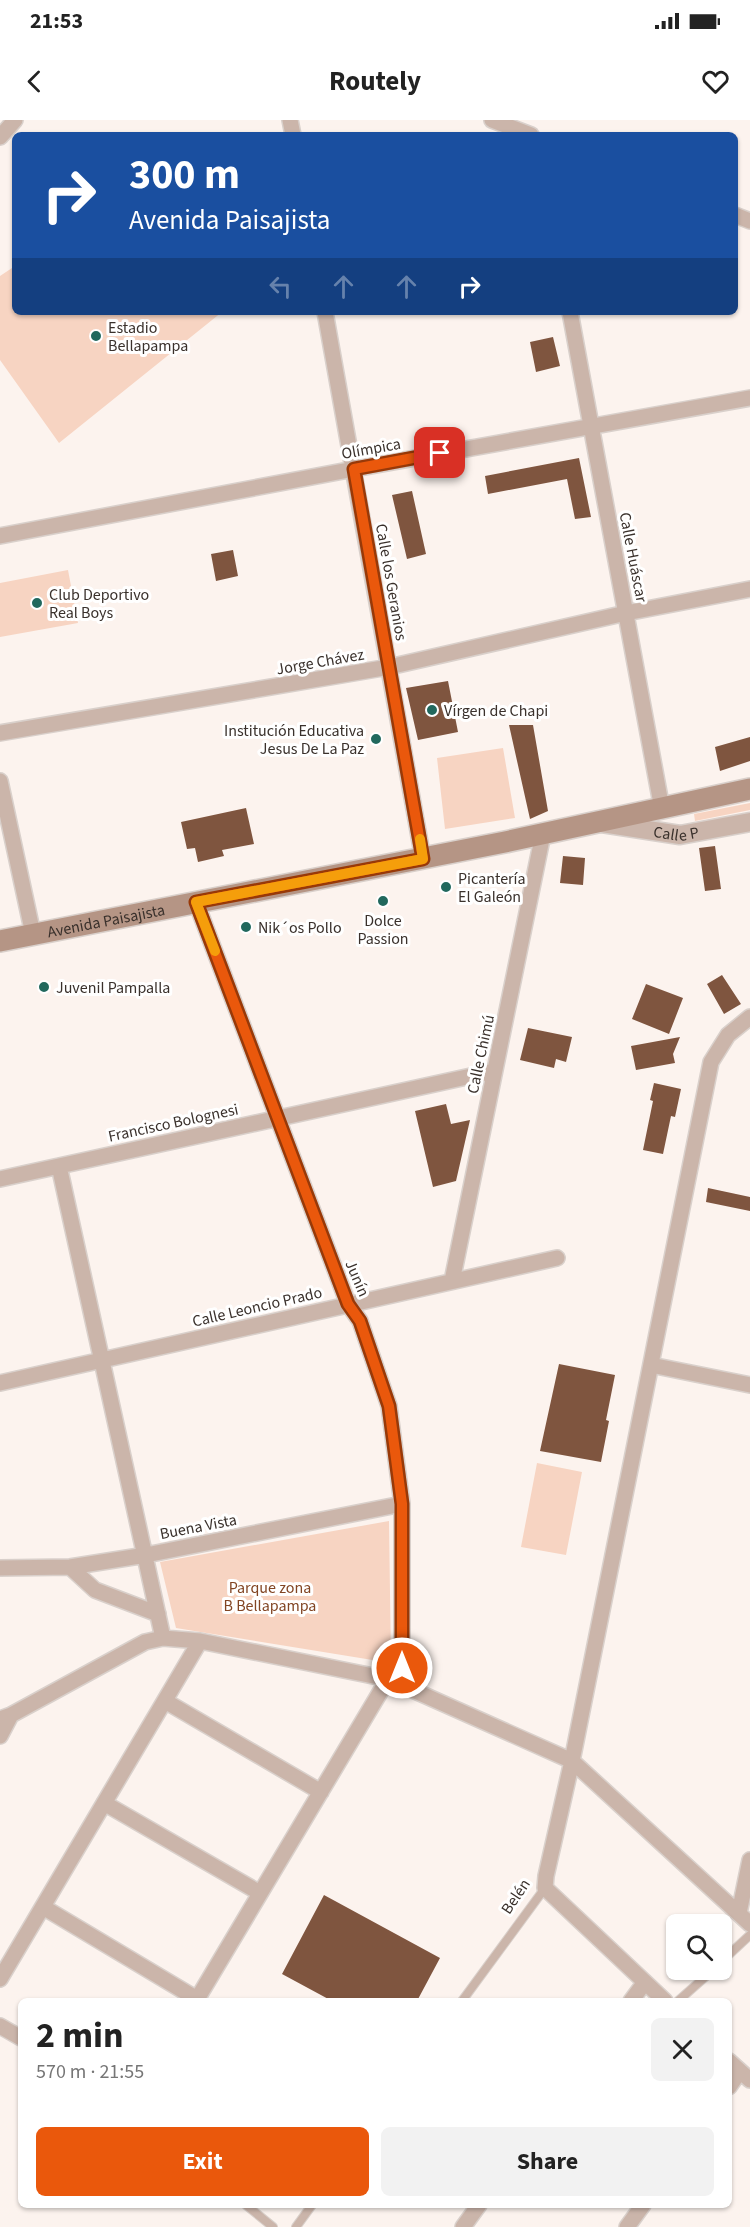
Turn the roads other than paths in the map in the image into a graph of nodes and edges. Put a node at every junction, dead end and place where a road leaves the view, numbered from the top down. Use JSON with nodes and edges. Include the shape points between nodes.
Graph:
{"nodes":[{"id":1,"x":15,"y":120,"type":"edge"},
{"id":2,"x":492,"y":120,"type":"edge"},
{"id":3,"x":523,"y":132,"type":"edge"},
{"id":4,"x":0,"y":137,"type":"edge"},
{"id":5,"x":326,"y":315,"type":"edge"},
{"id":6,"x":571,"y":315,"type":"edge"},
{"id":7,"x":750,"y":398,"type":"edge"},
{"id":8,"x":592,"y":426,"type":"junction"},
{"id":9,"x":354,"y":469,"type":"junction"},
{"id":10,"x":0,"y":536,"type":"edge"},
{"id":11,"x":750,"y":588,"type":"edge"},
{"id":12,"x":626,"y":613,"type":"junction"},
{"id":13,"x":389,"y":667,"type":"junction"},
{"id":14,"x":0,"y":733,"type":"edge"},
{"id":15,"x":0,"y":781,"type":"edge"},
{"id":16,"x":750,"y":789,"type":"edge"},
{"id":17,"x":662,"y":809,"type":"junction"},
{"id":18,"x":750,"y":822,"type":"edge"},
{"id":19,"x":600,"y":823,"type":"junction"},
{"id":20,"x":543,"y":834,"type":"junction"},
{"id":21,"x":423,"y":859,"type":"junction"},
{"id":22,"x":196,"y":902,"type":"junction"},
{"id":23,"x":33,"y":934,"type":"junction"},
{"id":24,"x":0,"y":941,"type":"edge"},
{"id":25,"x":750,"y":1017,"type":"edge"},
{"id":26,"x":494,"y":1071,"type":"junction"},
{"id":27,"x":278,"y":1118,"type":"junction"},
{"id":28,"x":59,"y":1166,"type":"junction"},
{"id":29,"x":0,"y":1179,"type":"edge"},
{"id":30,"x":557,"y":1258,"type":"dead end"},
{"id":31,"x":452,"y":1281,"type":"junction"},
{"id":32,"x":348,"y":1304,"type":"junction"},
{"id":33,"x":101,"y":1360,"type":"junction"},
{"id":34,"x":651,"y":1365,"type":"junction"},
{"id":35,"x":0,"y":1383,"type":"edge"},
{"id":36,"x":750,"y":1385,"type":"edge"},
{"id":37,"x":402,"y":1504,"type":"junction"},
{"id":38,"x":146,"y":1555,"type":"junction"},
{"id":39,"x":70,"y":1567,"type":"junction"},
{"id":40,"x":0,"y":1568,"type":"edge"},
{"id":41,"x":158,"y":1614,"type":"junction"},
{"id":42,"x":163,"y":1638,"type":"junction"},
{"id":43,"x":201,"y":1641,"type":"junction"},
{"id":44,"x":388,"y":1679,"type":"junction"},
{"id":45,"x":165,"y":1701,"type":"junction"},
{"id":46,"x":5,"y":1717,"type":"edge"},
{"id":47,"x":0,"y":1736,"type":"edge"},
{"id":48,"x":572,"y":1761,"type":"junction"},
{"id":49,"x":321,"y":1792,"type":"junction"},
{"id":50,"x":104,"y":1803,"type":"junction"},
{"id":51,"x":750,"y":1860,"type":"edge"},
{"id":52,"x":545,"y":1888,"type":"junction"},
{"id":53,"x":260,"y":1893,"type":"junction"},
{"id":54,"x":43,"y":1907,"type":"junction"},
{"id":55,"x":745,"y":1918,"type":"edge"},
{"id":56,"x":750,"y":1935,"type":"edge"},
{"id":57,"x":732,"y":1952,"type":"edge"},
{"id":58,"x":0,"y":1979,"type":"edge"},
{"id":59,"x":702,"y":1980,"type":"edge"},
{"id":60,"x":645,"y":1982,"type":"junction"},
{"id":61,"x":194,"y":1998,"type":"edge"},
{"id":62,"x":198,"y":1998,"type":"edge"},
{"id":63,"x":464,"y":1998,"type":"edge"},
{"id":64,"x":633,"y":1998,"type":"edge"},
{"id":65,"x":662,"y":1998,"type":"edge"},
{"id":66,"x":681,"y":1998,"type":"edge"},
{"id":67,"x":0,"y":2026,"type":"edge"},
{"id":68,"x":18,"y":2036,"type":"edge"},
{"id":69,"x":250,"y":2208,"type":"edge"},
{"id":70,"x":310,"y":2208,"type":"edge"},
{"id":71,"x":478,"y":2208,"type":"edge"},
{"id":72,"x":641,"y":2208,"type":"edge"},
{"id":73,"x":273,"y":2227,"type":"edge"},
{"id":74,"x":296,"y":2227,"type":"edge"},
{"id":75,"x":463,"y":2227,"type":"edge"},
{"id":76,"x":627,"y":2227,"type":"edge"}],
"edges":[{"from":1,"to":4,"type":"street"},
{"from":2,"to":3,"type":"street"},
{"from":5,"to":9,"type":"street","name":"Calle los Geranios"},
{"from":6,"to":8,"type":"street","name":"Calle Huáscar"},
{"from":7,"to":8,"type":"street","name":"Olímpica"},
{"from":8,"to":9,"type":"street","name":"Olímpica"},
{"from":8,"to":12,"type":"street","name":"Calle Huáscar"},
{"from":9,"to":10,"type":"street","name":"Olímpica"},
{"from":9,"to":13,"type":"street","name":"Calle los Geranios"},
{"from":11,"to":12,"type":"street","name":"Jorge Chávez"},
{"from":12,"to":13,"type":"street","name":"Jorge Chávez"},
{"from":12,"to":17,"type":"street","name":"Calle Huáscar"},
{"from":13,"to":14,"type":"street","name":"Jorge Chávez"},
{"from":13,"to":21,"type":"street","name":"Calle los Geranios"},
{"from":15,"to":23,"type":"street"},
{"from":16,"to":17,"type":"main road","name":"Avenida Paisajista"},
{"from":17,"to":19,"type":"main road","name":"Avenida Paisajista"},
{"from":18,"to":19,"type":"street","name":"Calle P","via":[[680,835]]},
{"from":19,"to":20,"type":"main road","name":"Avenida Paisajista"},
{"from":20,"to":21,"type":"main road","name":"Avenida Paisajista"},
{"from":20,"to":26,"type":"street","name":"Calle Chimú"},
{"from":21,"to":22,"type":"main road","name":"Avenida Paisajista"},
{"from":22,"to":23,"type":"main road","name":"Avenida Paisajista"},
{"from":22,"to":27,"type":"street","name":"Junín"},
{"from":23,"to":24,"type":"main road","name":"Avenida Paisajista"},
{"from":25,"to":34,"type":"street","name":"Belén","via":[[728,1035],[711,1062]]},
{"from":26,"to":27,"type":"street","name":"Francisco Bolognesi"},
{"from":26,"to":31,"type":"street","name":"Calle Chimú"},
{"from":27,"to":28,"type":"street","name":"Francisco Bolognesi"},
{"from":27,"to":32,"type":"street","name":"Junín"},
{"from":28,"to":29,"type":"street","name":"Francisco Bolognesi"},
{"from":28,"to":33,"type":"street"},
{"from":30,"to":31,"type":"street","name":"Calle Leoncio Prado"},
{"from":31,"to":32,"type":"street","name":"Calle Leoncio Prado"},
{"from":32,"to":33,"type":"street","name":"Calle Leoncio Prado"},
{"from":32,"to":37,"type":"street","name":"Junín","via":[[360,1321],[389,1406]]},
{"from":33,"to":35,"type":"street","name":"Calle Leoncio Prado"},
{"from":33,"to":38,"type":"street"},
{"from":34,"to":36,"type":"street"},
{"from":34,"to":48,"type":"street","name":"Belén"},
{"from":37,"to":38,"type":"street","name":"Buena Vista"},
{"from":37,"to":44,"type":"street","name":"Junín","via":[[402,1668]]},
{"from":38,"to":39,"type":"street","name":"Buena Vista"},
{"from":38,"to":41,"type":"street"},
{"from":39,"to":40,"type":"street","name":"Buena Vista"},
{"from":39,"to":41,"type":"street","via":[[95,1590]]},
{"from":41,"to":42,"type":"street"},
{"from":42,"to":43,"type":"street"},
{"from":42,"to":46,"type":"street","via":[[145,1642]]},
{"from":43,"to":44,"type":"street"},
{"from":43,"to":45,"type":"street"},
{"from":44,"to":48,"type":"street"},
{"from":44,"to":49,"type":"street"},
{"from":45,"to":49,"type":"street"},
{"from":45,"to":50,"type":"street"},
{"from":46,"to":47,"type":"street"},
{"from":48,"to":52,"type":"street","name":"Belén"},
{"from":48,"to":55,"type":"street"},
{"from":49,"to":53,"type":"street"},
{"from":50,"to":53,"type":"street"},
{"from":50,"to":54,"type":"street"},
{"from":51,"to":55,"type":"street"},
{"from":52,"to":60,"type":"street"},
{"from":52,"to":63,"type":"lane","name":"Belén"},
{"from":53,"to":62,"type":"street"},
{"from":54,"to":58,"type":"street"},
{"from":54,"to":61,"type":"street"},
{"from":56,"to":57,"type":"lane"},
{"from":59,"to":66,"type":"lane"},
{"from":60,"to":64,"type":"street"},
{"from":60,"to":65,"type":"street"},
{"from":67,"to":68,"type":"street"},
{"from":69,"to":73,"type":"lane"},
{"from":70,"to":74,"type":"lane"},
{"from":71,"to":75,"type":"street"},
{"from":72,"to":76,"type":"street"}]}
